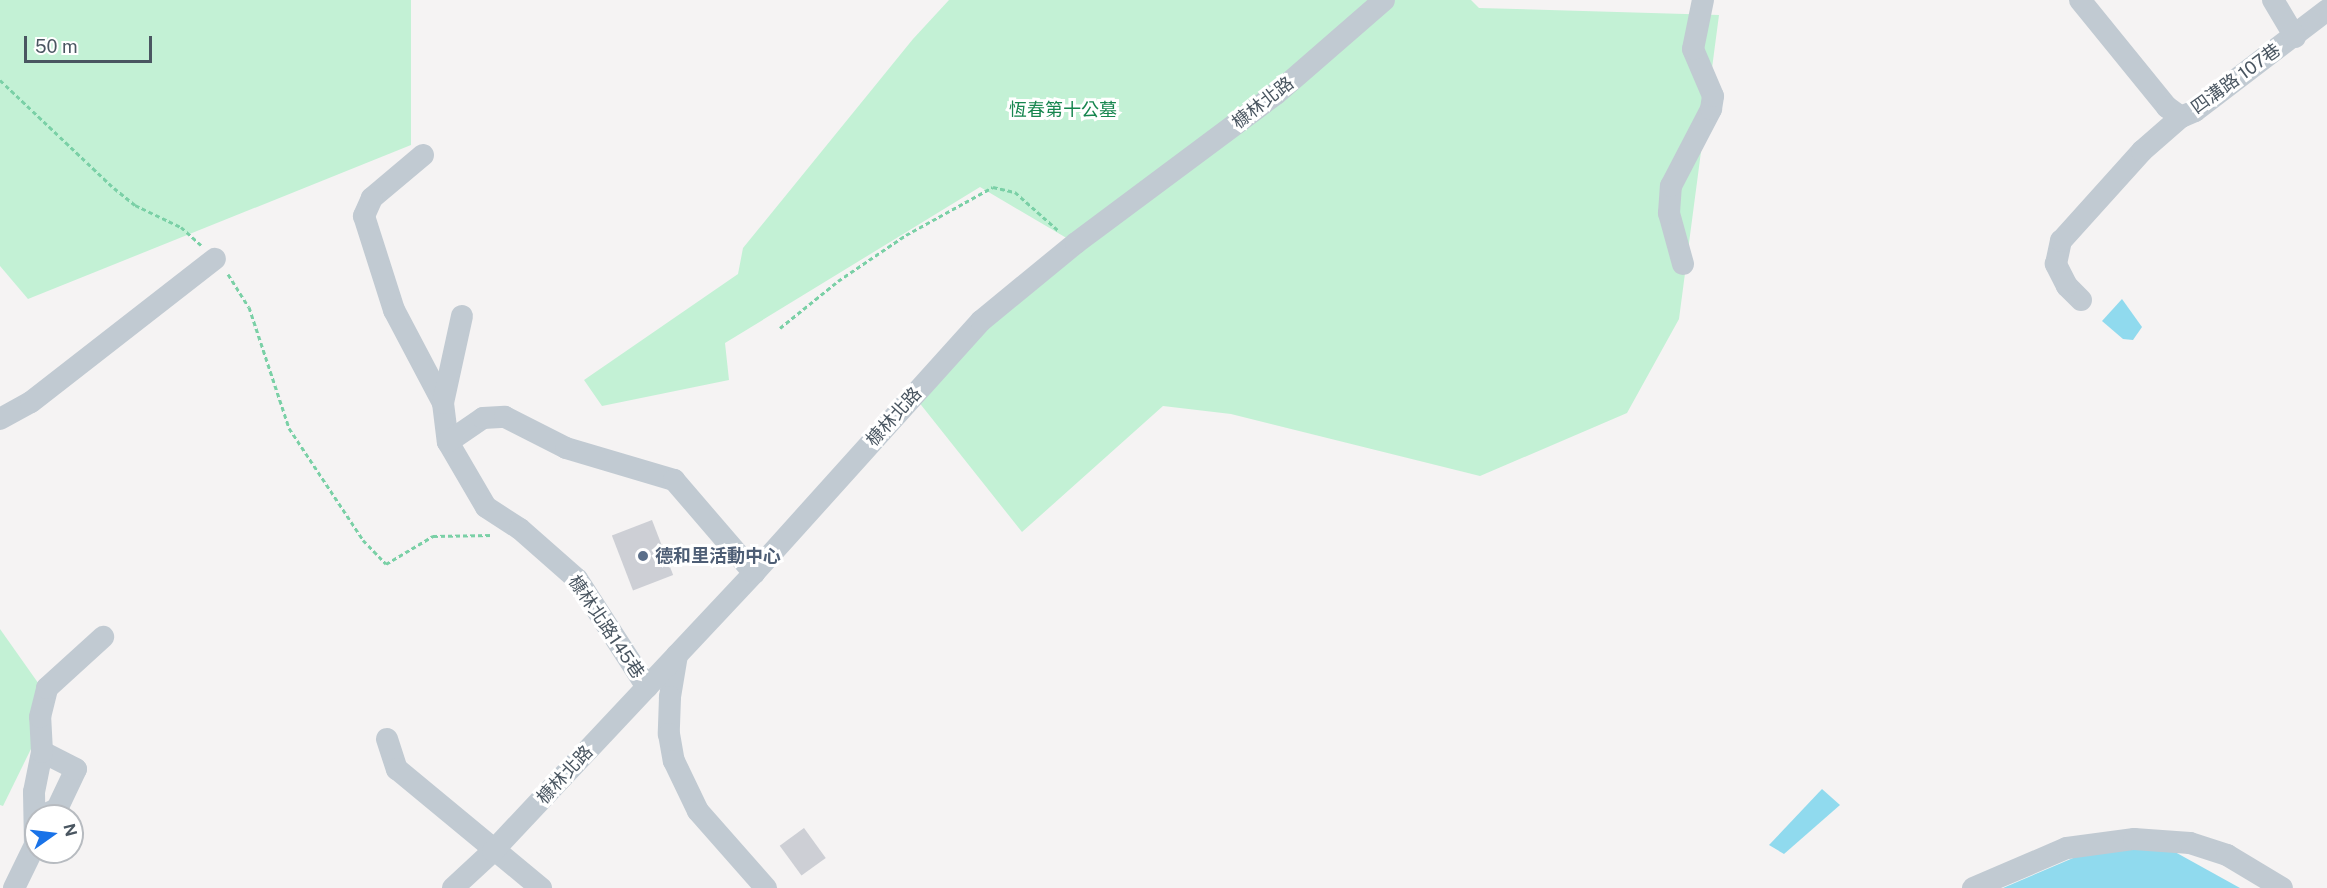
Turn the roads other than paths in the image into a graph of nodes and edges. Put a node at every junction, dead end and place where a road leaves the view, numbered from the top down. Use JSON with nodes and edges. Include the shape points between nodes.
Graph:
{"nodes":[{"id":1,"x":1384,"y":0,"type":"edge"},
{"id":2,"x":1703,"y":0,"type":"edge"},
{"id":3,"x":2080,"y":0,"type":"edge"},
{"id":4,"x":2273,"y":0,"type":"edge"},
{"id":5,"x":2327,"y":10,"type":"edge"},
{"id":6,"x":2295,"y":37,"type":"junction"},
{"id":7,"x":2181,"y":117,"type":"junction"},
{"id":8,"x":423,"y":155,"type":"dead end"},
{"id":9,"x":215,"y":259,"type":"road end"},
{"id":10,"x":1683,"y":264,"type":"dead end"},
{"id":11,"x":2081,"y":300,"type":"dead end"},
{"id":12,"x":462,"y":316,"type":"dead end"},
{"id":13,"x":443,"y":403,"type":"junction"},
{"id":14,"x":0,"y":419,"type":"edge"},
{"id":15,"x":448,"y":442,"type":"junction"},
{"id":16,"x":754,"y":573,"type":"junction"},
{"id":17,"x":104,"y":636,"type":"dead end"},
{"id":18,"x":677,"y":655,"type":"junction"},
{"id":19,"x":647,"y":687,"type":"junction"},
{"id":20,"x":387,"y":739,"type":"dead end"},
{"id":21,"x":42,"y":752,"type":"junction"},
{"id":22,"x":36,"y":804,"type":"edge"},
{"id":23,"x":59,"y":804,"type":"edge"},
{"id":24,"x":493,"y":851,"type":"junction"},
{"id":25,"x":25,"y":864,"type":"edge"},
{"id":26,"x":14,"y":888,"type":"edge"},
{"id":27,"x":453,"y":888,"type":"edge"},
{"id":28,"x":541,"y":888,"type":"edge"},
{"id":29,"x":766,"y":888,"type":"edge"},
{"id":30,"x":1973,"y":888,"type":"edge"},
{"id":31,"x":2282,"y":888,"type":"edge"}],
"edges":[{"from":1,"to":16,"type":"street","name":"槺林北路","via":[[1276,94],[1076,243],[981,321]]},
{"from":2,"to":10,"type":"street","via":[[1693,49],[1713,96],[1671,186],[1669,213]]},
{"from":3,"to":7,"type":"street","name":"四溝路 107巷","via":[[2167,107]]},
{"from":4,"to":6,"type":"street"},
{"from":5,"to":6,"type":"street","name":"四溝路 107巷"},
{"from":6,"to":7,"type":"street","name":"四溝路 107巷"},
{"from":7,"to":11,"type":"street","via":[[2142,151],[2061,241],[2056,264],[2067,286]]},
{"from":8,"to":13,"type":"street","name":"槺林北路145巷","via":[[372,198],[364,216],[394,310]]},
{"from":9,"to":14,"type":"street","via":[[31,402]]},
{"from":12,"to":13,"type":"street"},
{"from":13,"to":15,"type":"street","name":"槺林北路145巷"},
{"from":15,"to":16,"type":"street","via":[[483,418],[505,417],[566,448],[674,480]]},
{"from":15,"to":19,"type":"street","name":"槺林北路145巷","via":[[486,507],[520,529],[577,579]]},
{"from":16,"to":18,"type":"street","name":"槺林北路"},
{"from":17,"to":21,"type":"street","via":[[47,688],[40,717]]},
{"from":18,"to":19,"type":"street","name":"槺林北路"},
{"from":18,"to":29,"type":"street","via":[[670,697],[669,734],[674,761],[698,811]]},
{"from":19,"to":24,"type":"street","name":"槺林北路"},
{"from":20,"to":24,"type":"street","via":[[397,769]]},
{"from":21,"to":22,"type":"street","via":[[34,792]]},
{"from":21,"to":23,"type":"street","via":[[76,769]]},
{"from":24,"to":27,"type":"street","name":"槺林北路"},
{"from":24,"to":28,"type":"street"},
{"from":25,"to":26,"type":"street"},
{"from":30,"to":31,"type":"street","via":[[2067,848],[2134,839],[2190,843],[2227,855]]}]}
